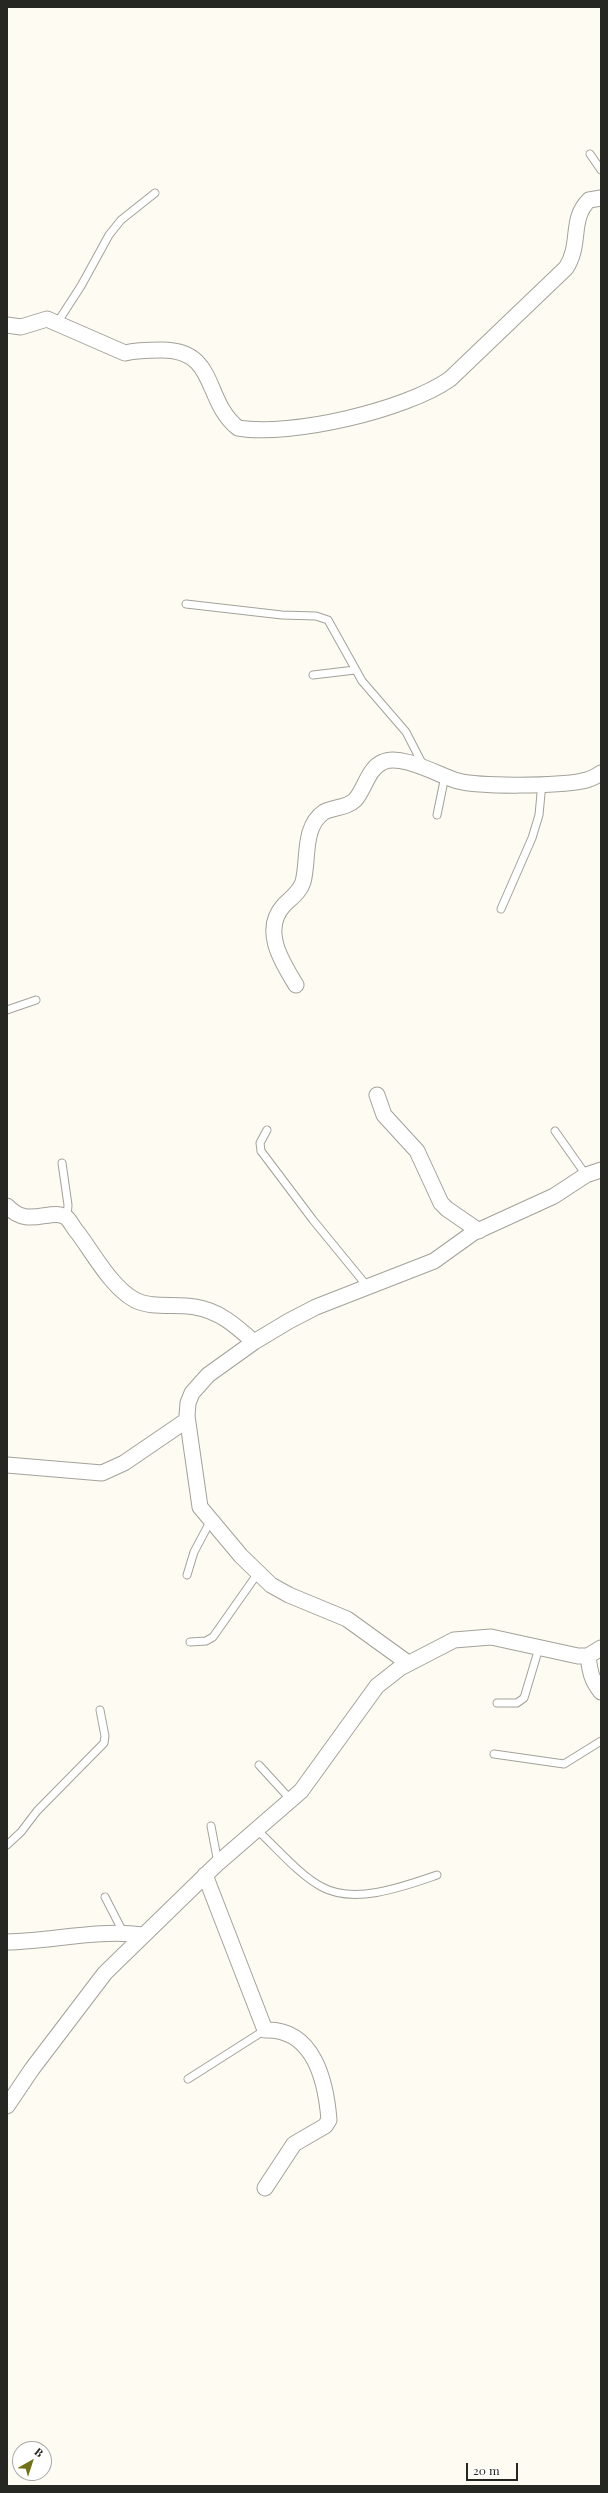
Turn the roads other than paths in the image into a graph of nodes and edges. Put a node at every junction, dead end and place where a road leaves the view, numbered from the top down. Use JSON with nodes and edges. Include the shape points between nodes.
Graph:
{"nodes":[{"id":1,"x":590,"y":154,"type":"dead end"},
{"id":2,"x":601,"y":170,"type":"edge"},
{"id":3,"x":155,"y":193,"type":"dead end"},
{"id":4,"x":601,"y":198,"type":"edge"},
{"id":5,"x":57,"y":323,"type":"junction"},
{"id":6,"x":7,"y":325,"type":"edge"},
{"id":7,"x":186,"y":604,"type":"dead end"},
{"id":8,"x":355,"y":670,"type":"junction"},
{"id":9,"x":313,"y":675,"type":"dead end"},
{"id":10,"x":424,"y":768,"type":"junction"},
{"id":11,"x":601,"y":773,"type":"edge"},
{"id":12,"x":445,"y":776,"type":"junction"},
{"id":13,"x":542,"y":783,"type":"junction"},
{"id":14,"x":437,"y":815,"type":"dead end"},
{"id":15,"x":501,"y":909,"type":"dead end"},
{"id":16,"x":296,"y":985,"type":"dead end"},
{"id":17,"x":36,"y":1000,"type":"dead end"},
{"id":18,"x":7,"y":1010,"type":"edge"},
{"id":19,"x":376,"y":1095,"type":"dead end"},
{"id":20,"x":267,"y":1130,"type":"dead end"},
{"id":21,"x":555,"y":1131,"type":"dead end"},
{"id":22,"x":62,"y":1163,"type":"dead end"},
{"id":23,"x":601,"y":1170,"type":"edge"},
{"id":24,"x":586,"y":1175,"type":"junction"},
{"id":25,"x":7,"y":1206,"type":"edge"},
{"id":26,"x":67,"y":1218,"type":"junction"},
{"id":27,"x":479,"y":1231,"type":"junction"},
{"id":28,"x":367,"y":1286,"type":"junction"},
{"id":29,"x":254,"y":1342,"type":"junction"},
{"id":30,"x":187,"y":1420,"type":"junction"},
{"id":31,"x":7,"y":1465,"type":"edge"},
{"id":32,"x":211,"y":1520,"type":"junction"},
{"id":33,"x":258,"y":1573,"type":"junction"},
{"id":34,"x":187,"y":1576,"type":"dead end"},
{"id":35,"x":190,"y":1642,"type":"dead end"},
{"id":36,"x":539,"y":1648,"type":"junction"},
{"id":37,"x":595,"y":1652,"type":"edge"},
{"id":38,"x":408,"y":1663,"type":"junction"},
{"id":39,"x":601,"y":1692,"type":"edge"},
{"id":40,"x":498,"y":1703,"type":"dead end"},
{"id":41,"x":100,"y":1710,"type":"dead end"},
{"id":42,"x":601,"y":1741,"type":"edge"},
{"id":43,"x":494,"y":1754,"type":"dead end"},
{"id":44,"x":259,"y":1765,"type":"dead end"},
{"id":45,"x":291,"y":1800,"type":"junction"},
{"id":46,"x":211,"y":1826,"type":"dead end"},
{"id":47,"x":256,"y":1829,"type":"junction"},
{"id":48,"x":7,"y":1845,"type":"edge"},
{"id":49,"x":218,"y":1862,"type":"junction"},
{"id":50,"x":205,"y":1875,"type":"junction"},
{"id":51,"x":437,"y":1875,"type":"dead end"},
{"id":52,"x":105,"y":1897,"type":"dead end"},
{"id":53,"x":123,"y":1932,"type":"junction"},
{"id":54,"x":143,"y":1935,"type":"junction"},
{"id":55,"x":7,"y":1942,"type":"edge"},
{"id":56,"x":265,"y":2030,"type":"junction"},
{"id":57,"x":188,"y":2079,"type":"dead end"},
{"id":58,"x":7,"y":2106,"type":"edge"},
{"id":59,"x":265,"y":2188,"type":"dead end"}],
"edges":[{"from":1,"to":2,"type":"lane"},
{"from":3,"to":5,"type":"lane","via":[[121,220],[109,235]]},
{"from":4,"to":5,"type":"street","via":[[589,200],[583,206],[578,217],[573,257],[566,268],[531,303],[444,383],[378,410],[283,431],[238,428],[221,410],[204,370],[192,357],[176,350],[134,350],[125,353]]},
{"from":5,"to":6,"type":"street","via":[[48,319],[21,327]]},
{"from":7,"to":8,"type":"lane","via":[[323,617],[332,624]]},
{"from":8,"to":9,"type":"lane"},
{"from":8,"to":10,"type":"lane","via":[[406,732]]},
{"from":10,"to":12,"type":"street"},
{"from":10,"to":16,"type":"street","via":[[395,760],[383,761],[374,768],[352,803],[327,811],[314,823],[306,850],[302,884],[299,891],[278,912],[274,925],[280,958]]},
{"from":11,"to":13,"type":"street","via":[[583,781]]},
{"from":12,"to":13,"type":"street","via":[[459,781],[484,784]]},
{"from":12,"to":14,"type":"lane"},
{"from":13,"to":15,"type":"lane","via":[[539,815],[532,838]]},
{"from":17,"to":18,"type":"lane"},
{"from":19,"to":27,"type":"street","via":[[384,1115],[416,1151],[441,1203]]},
{"from":20,"to":28,"type":"lane","via":[[260,1143],[261,1151]]},
{"from":21,"to":24,"type":"lane"},
{"from":22,"to":26,"type":"lane","via":[[68,1205]]},
{"from":23,"to":24,"type":"street"},
{"from":24,"to":27,"type":"street","via":[[554,1196]]},
{"from":25,"to":26,"type":"street","via":[[28,1218],[52,1215]]},
{"from":26,"to":29,"type":"street","via":[[126,1294],[146,1303],[195,1306],[215,1312],[230,1320]]},
{"from":27,"to":28,"type":"street","via":[[434,1261]]},
{"from":28,"to":29,"type":"street","via":[[316,1307]]},
{"from":29,"to":30,"type":"street","via":[[208,1376],[192,1393],[188,1403]]},
{"from":30,"to":31,"type":"street","via":[[124,1463],[102,1473]]},
{"from":30,"to":32,"type":"street","via":[[197,1498]]},
{"from":32,"to":33,"type":"street"},
{"from":32,"to":34,"type":"lane","via":[[194,1552]]},
{"from":33,"to":35,"type":"lane","via":[[213,1637],[206,1641]]},
{"from":33,"to":38,"type":"street","via":[[271,1585],[289,1595],[347,1619]]},
{"from":36,"to":37,"type":"street","via":[[578,1656]]},
{"from":36,"to":38,"type":"street","via":[[491,1637],[454,1640]]},
{"from":36,"to":40,"type":"lane","via":[[524,1698],[517,1703]]},
{"from":37,"to":39,"type":"street","via":[[590,1673],[593,1683]]},
{"from":38,"to":45,"type":"street","via":[[377,1686],[301,1791]]},
{"from":41,"to":48,"type":"lane","via":[[104,1743]]},
{"from":42,"to":43,"type":"lane","via":[[564,1764]]},
{"from":44,"to":45,"type":"lane"},
{"from":45,"to":47,"type":"street"},
{"from":46,"to":49,"type":"lane"},
{"from":47,"to":49,"type":"street"},
{"from":47,"to":51,"type":"lane","via":[[324,1888],[373,1894],[392,1891]]},
{"from":49,"to":50,"type":"street"},
{"from":50,"to":54,"type":"street"},
{"from":50,"to":56,"type":"street"},
{"from":52,"to":53,"type":"lane"},
{"from":53,"to":54,"type":"street"},
{"from":53,"to":55,"type":"street"},
{"from":54,"to":58,"type":"street","via":[[105,1973]]},
{"from":56,"to":57,"type":"lane"},
{"from":56,"to":59,"type":"street","via":[[296,2038],[315,2060],[321,2072],[329,2120],[325,2126],[294,2144]]}]}
